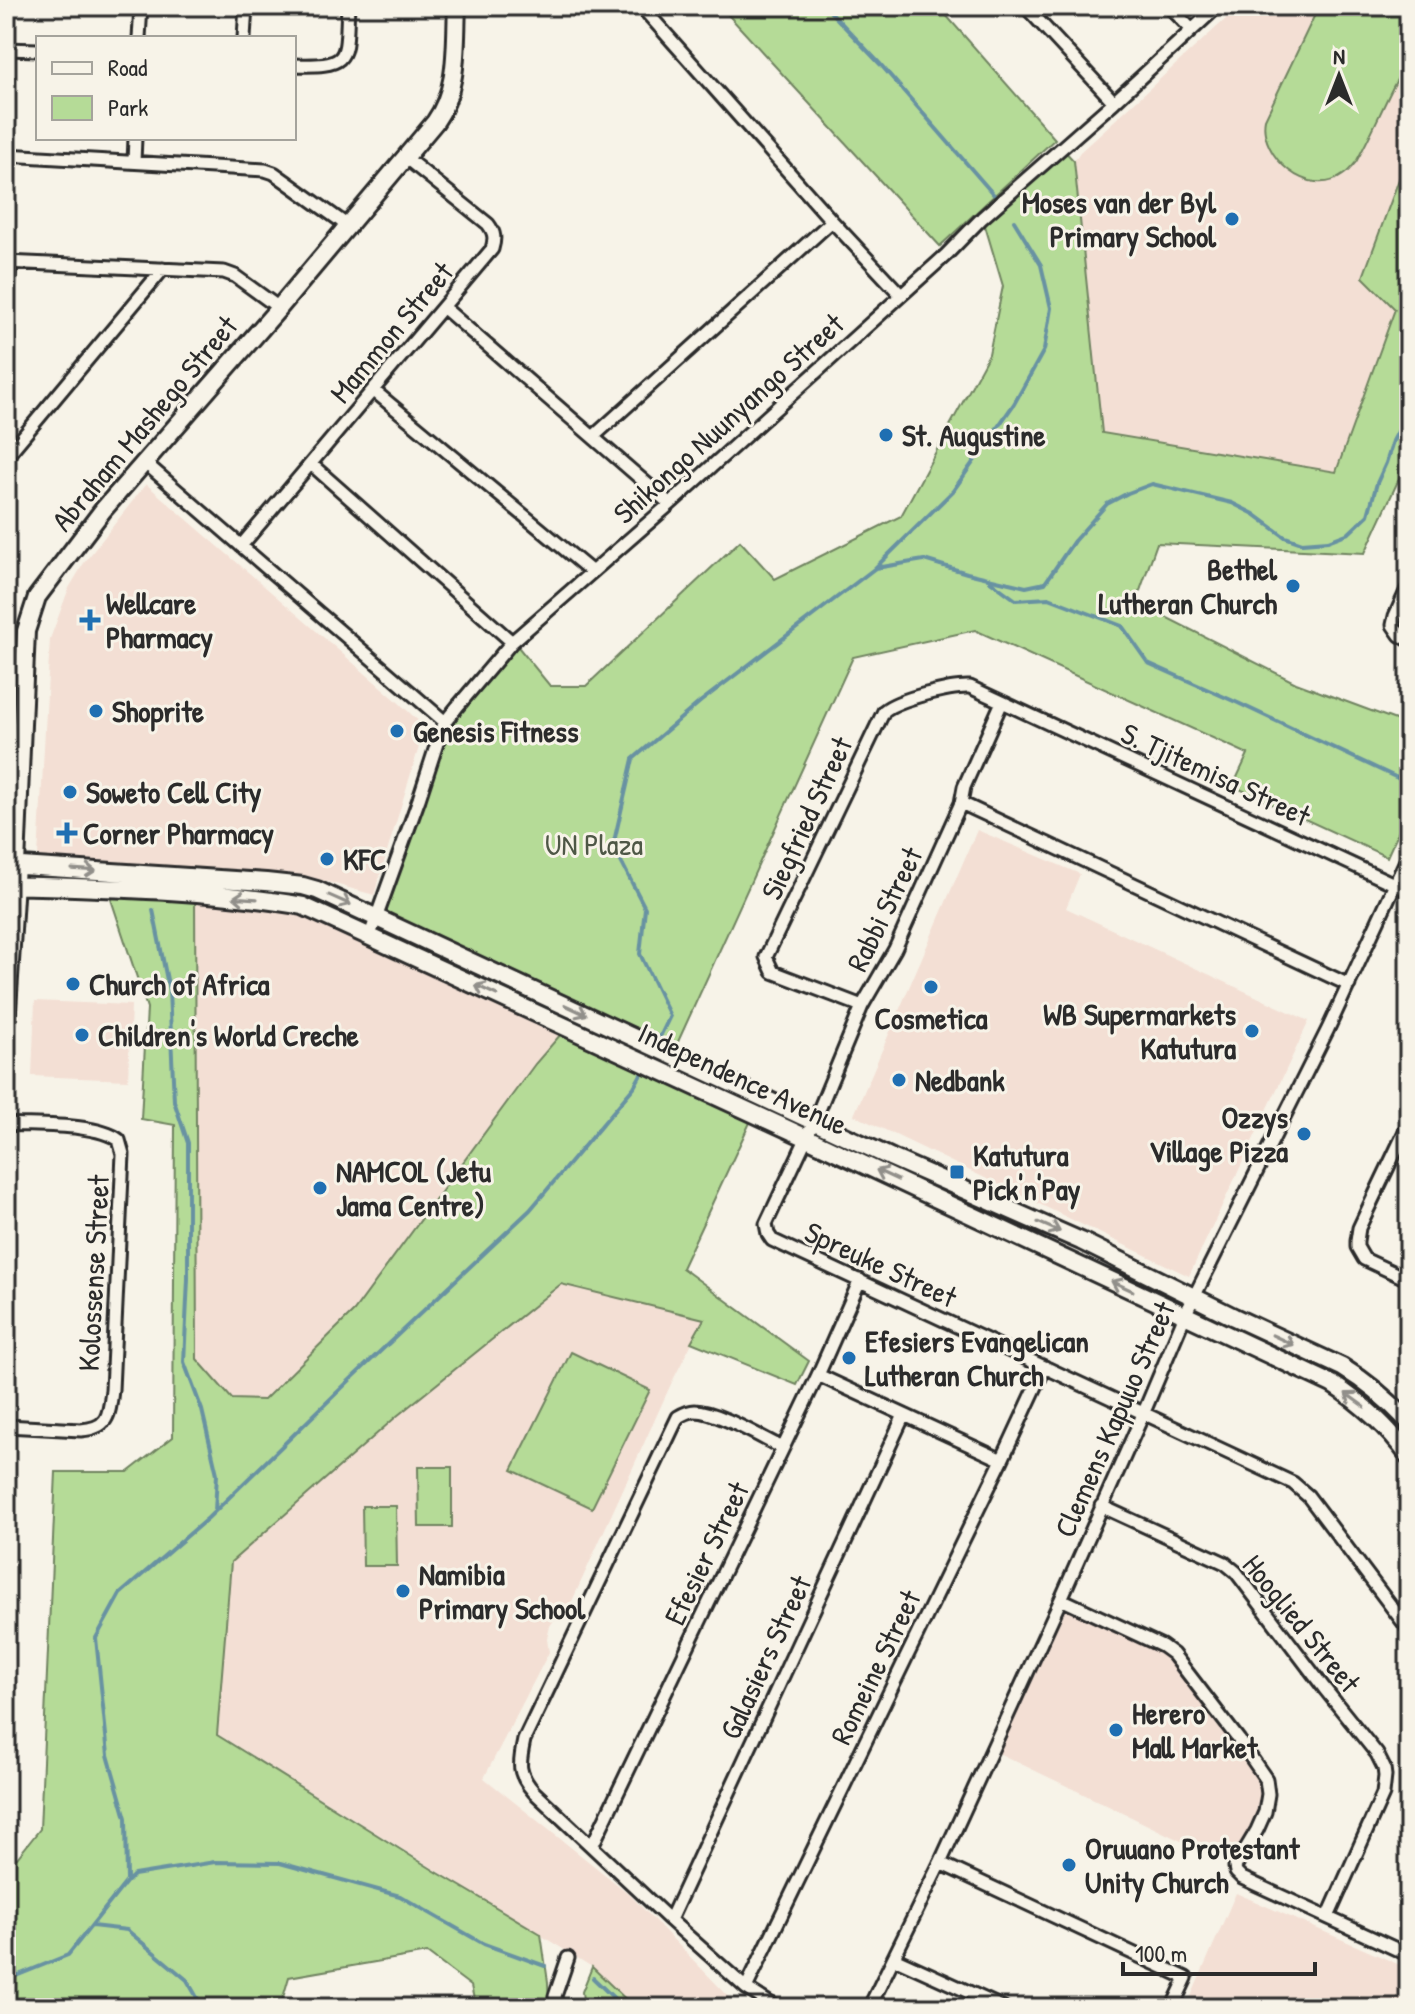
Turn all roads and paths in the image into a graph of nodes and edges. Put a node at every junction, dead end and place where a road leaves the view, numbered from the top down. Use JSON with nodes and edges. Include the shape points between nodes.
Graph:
{"nodes":[{"id":1,"x":141,"y":6,"type":"edge"},
{"id":2,"x":246,"y":6,"type":"edge"},
{"id":3,"x":348,"y":6,"type":"edge"},
{"id":4,"x":457,"y":6,"type":"edge"},
{"id":5,"x":641,"y":6,"type":"edge"},
{"id":6,"x":1025,"y":6,"type":"edge"},
{"id":7,"x":1169,"y":6,"type":"edge"},
{"id":8,"x":1218,"y":6,"type":"edge"},
{"id":9,"x":1192,"y":30,"type":"junction"},
{"id":10,"x":139,"y":36,"type":"edge"},
{"id":11,"x":244,"y":36,"type":"edge"},
{"id":12,"x":6,"y":49,"type":"edge"},
{"id":13,"x":36,"y":50,"type":"edge"},
{"id":14,"x":296,"y":65,"type":"edge"},
{"id":15,"x":1114,"y":102,"type":"junction"},
{"id":16,"x":135,"y":140,"type":"edge"},
{"id":17,"x":6,"y":155,"type":"edge"},
{"id":18,"x":406,"y":158,"type":"junction"},
{"id":19,"x":134,"y":162,"type":"junction"},
{"id":20,"x":832,"y":221,"type":"junction"},
{"id":21,"x":348,"y":226,"type":"junction"},
{"id":22,"x":8,"y":262,"type":"edge"},
{"id":23,"x":163,"y":269,"type":"junction"},
{"id":24,"x":901,"y":295,"type":"junction"},
{"id":25,"x":443,"y":307,"type":"junction"},
{"id":26,"x":279,"y":308,"type":"junction"},
{"id":27,"x":6,"y":327,"type":"edge"},
{"id":28,"x":373,"y":390,"type":"junction"},
{"id":29,"x":593,"y":437,"type":"junction"},
{"id":30,"x":6,"y":457,"type":"edge"},
{"id":31,"x":143,"y":461,"type":"junction"},
{"id":32,"x":311,"y":464,"type":"junction"},
{"id":33,"x":670,"y":504,"type":"junction"},
{"id":34,"x":241,"y":546,"type":"junction"},
{"id":35,"x":592,"y":572,"type":"junction"},
{"id":36,"x":1409,"y":585,"type":"edge"},
{"id":37,"x":1404,"y":637,"type":"edge"},
{"id":38,"x":512,"y":642,"type":"junction"},
{"id":39,"x":1002,"y":702,"type":"junction"},
{"id":40,"x":445,"y":722,"type":"junction"},
{"id":41,"x":961,"y":803,"type":"junction"},
{"id":42,"x":1409,"y":854,"type":"edge"},
{"id":43,"x":11,"y":865,"type":"edge"},
{"id":44,"x":1395,"y":884,"type":"junction"},
{"id":45,"x":10,"y":885,"type":"edge"},
{"id":46,"x":1409,"y":891,"type":"edge"},
{"id":47,"x":376,"y":917,"type":"junction"},
{"id":48,"x":370,"y":935,"type":"junction"},
{"id":49,"x":1349,"y":985,"type":"junction"},
{"id":50,"x":862,"y":1006,"type":"junction"},
{"id":51,"x":6,"y":1026,"type":"edge"},
{"id":52,"x":814,"y":1122,"type":"junction"},
{"id":53,"x":1409,"y":1123,"type":"edge"},
{"id":54,"x":6,"y":1124,"type":"edge"},
{"id":55,"x":807,"y":1138,"type":"junction"},
{"id":56,"x":860,"y":1280,"type":"junction"},
{"id":57,"x":1409,"y":1280,"type":"edge"},
{"id":58,"x":1195,"y":1296,"type":"junction"},
{"id":59,"x":1185,"y":1315,"type":"junction"},
{"id":60,"x":1045,"y":1367,"type":"junction"},
{"id":61,"x":818,"y":1375,"type":"junction"},
{"id":62,"x":1144,"y":1412,"type":"junction"},
{"id":63,"x":904,"y":1415,"type":"junction"},
{"id":64,"x":1409,"y":1422,"type":"edge"},
{"id":65,"x":6,"y":1426,"type":"edge"},
{"id":66,"x":783,"y":1448,"type":"junction"},
{"id":67,"x":1409,"y":1456,"type":"edge"},
{"id":68,"x":1002,"y":1460,"type":"junction"},
{"id":69,"x":1101,"y":1506,"type":"junction"},
{"id":70,"x":1061,"y":1599,"type":"junction"},
{"id":71,"x":1409,"y":1630,"type":"edge"},
{"id":72,"x":592,"y":1846,"type":"junction"},
{"id":73,"x":940,"y":1863,"type":"junction"},
{"id":74,"x":1328,"y":1917,"type":"junction"},
{"id":75,"x":670,"y":1920,"type":"junction"},
{"id":76,"x":1409,"y":1955,"type":"edge"},
{"id":77,"x":568,"y":1958,"type":"dead end"},
{"id":78,"x":894,"y":1958,"type":"junction"},
{"id":79,"x":746,"y":1988,"type":"junction"},
{"id":80,"x":557,"y":2008,"type":"edge"},
{"id":81,"x":777,"y":2008,"type":"edge"},
{"id":82,"x":869,"y":2008,"type":"edge"},
{"id":83,"x":1004,"y":2008,"type":"edge"},
{"id":84,"x":1172,"y":2008,"type":"edge"}],
"edges":[{"from":1,"to":10,"type":"street"},
{"from":2,"to":11,"type":"street"},
{"from":3,"to":14,"type":"street","via":[[346,46],[339,59],[322,66]]},
{"from":4,"to":18,"type":"main road","name":"Abraham Mashego Street","via":[[450,91],[441,114]]},
{"from":5,"to":20,"type":"street"},
{"from":6,"to":15,"type":"street"},
{"from":7,"to":9,"type":"street"},
{"from":8,"to":9,"type":"street","name":"Shikongo Nuunyango Street"},
{"from":9,"to":15,"type":"street","name":"Shikongo Nuunyango Street"},
{"from":12,"to":13,"type":"street"},
{"from":15,"to":24,"type":"street","name":"Shikongo Nuunyango Street"},
{"from":16,"to":19,"type":"street"},
{"from":17,"to":19,"type":"street"},
{"from":18,"to":21,"type":"main road","name":"Abraham Mashego Street"},
{"from":18,"to":25,"type":"street","name":"Mammon Street","via":[[493,231],[488,255]]},
{"from":19,"to":21,"type":"street","via":[[265,170]]},
{"from":20,"to":24,"type":"street"},
{"from":20,"to":29,"type":"street"},
{"from":21,"to":26,"type":"main road","name":"Abraham Mashego Street"},
{"from":22,"to":23,"type":"street"},
{"from":22,"to":27,"type":"street"},
{"from":23,"to":26,"type":"street","via":[[229,274]]},
{"from":23,"to":30,"type":"street"},
{"from":24,"to":33,"type":"street","name":"Shikongo Nuunyango Street"},
{"from":25,"to":28,"type":"street","name":"Mammon Street"},
{"from":25,"to":29,"type":"street"},
{"from":26,"to":31,"type":"main road","name":"Abraham Mashego Street"},
{"from":28,"to":32,"type":"street","name":"Mammon Street"},
{"from":28,"to":35,"type":"street"},
{"from":29,"to":33,"type":"street"},
{"from":31,"to":34,"type":"street"},
{"from":31,"to":43,"type":"main road","name":"Abraham Mashego Street","via":[[37,597],[26,631]]},
{"from":32,"to":34,"type":"street","name":"Mammon Street"},
{"from":32,"to":38,"type":"street"},
{"from":33,"to":35,"type":"street","name":"Shikongo Nuunyango Street"},
{"from":34,"to":40,"type":"street"},
{"from":35,"to":38,"type":"street","name":"Shikongo Nuunyango Street"},
{"from":36,"to":37,"type":"street","via":[[1393,625]]},
{"from":38,"to":40,"type":"street","name":"Shikongo Nuunyango Street"},
{"from":39,"to":41,"type":"street","name":"Rabbi Street"},
{"from":39,"to":44,"type":"street","name":"S. Tjitemisa Street"},
{"from":39,"to":50,"type":"street","name":"Siegfried Street","via":[[964,687],[899,702],[884,711],[766,957],[773,972]]},
{"from":40,"to":47,"type":"street","name":"Shikongo Nuunyango Street"},
{"from":41,"to":49,"type":"street"},
{"from":41,"to":50,"type":"street","name":"Rabbi Street","via":[[895,949]]},
{"from":42,"to":44,"type":"street","name":"Clemens Kapuuo Street"},
{"from":43,"to":45,"type":"main road","name":"Abraham Mashego Street"},
{"from":43,"to":47,"type":"main road","name":"Independence Avenue","one_way":true,"via":[[287,884],[317,890]]},
{"from":44,"to":46,"type":"street","name":"S. Tjitemisa Street"},
{"from":44,"to":49,"type":"street","name":"Clemens Kapuuo Street"},
{"from":48,"to":45,"type":"main road","name":"Independence Avenue","one_way":true,"via":[[303,906],[266,899]]},
{"from":45,"to":51,"type":"main road","name":"Abraham Mashego Street"},
{"from":47,"to":48,"type":"street","name":"Shikongo Nuunyango Street"},
{"from":47,"to":52,"type":"main road","name":"Independence Avenue","one_way":true},
{"from":55,"to":48,"type":"main road","name":"Independence Avenue","one_way":true},
{"from":49,"to":58,"type":"street","name":"Clemens Kapuuo Street"},
{"from":50,"to":52,"type":"street","name":"Rabbi Street"},
{"from":52,"to":55,"type":"street","name":"Rabbi Street"},
{"from":52,"to":58,"type":"main road","name":"Independence Avenue","one_way":true},
{"from":53,"to":57,"type":"street","via":[[1359,1228],[1357,1247],[1364,1259]]},
{"from":54,"to":65,"type":"street","name":"Kolossense Street","via":[[111,1133],[123,1154],[107,1419],[81,1430]]},
{"from":55,"to":56,"type":"street","name":"Spreuke Street","via":[[766,1229],[772,1240]]},
{"from":59,"to":55,"type":"main road","name":"Independence Avenue","one_way":true},
{"from":56,"to":60,"type":"street","name":"Spreuke Street"},
{"from":56,"to":61,"type":"street","name":"Efesier Street"},
{"from":58,"to":59,"type":"street","name":"Clemens Kapuuo Street"},
{"from":58,"to":64,"type":"main road","name":"Independence Avenue","one_way":true,"via":[[1342,1367]]},
{"from":59,"to":62,"type":"street","name":"Clemens Kapuuo Street"},
{"from":67,"to":59,"type":"main road","name":"Independence Avenue","one_way":true,"via":[[1382,1423],[1333,1385]]},
{"from":60,"to":62,"type":"street","name":"Spreuke Street"},
{"from":60,"to":68,"type":"street","name":"Romeine Street"},
{"from":61,"to":63,"type":"street"},
{"from":61,"to":66,"type":"street","name":"Efesier Street"},
{"from":62,"to":69,"type":"street","name":"Clemens Kapuuo Street"},
{"from":62,"to":71,"type":"street","name":"Spreuke Street","via":[[1299,1487]]},
{"from":63,"to":68,"type":"street"},
{"from":63,"to":75,"type":"street","name":"Galasiers Street"},
{"from":66,"to":72,"type":"street","name":"Efesier Street"},
{"from":66,"to":72,"type":"street","via":[[706,1413],[678,1417],[524,1740],[522,1778]]},
{"from":68,"to":79,"type":"street","name":"Romeine Street"},
{"from":69,"to":70,"type":"street","name":"Clemens Kapuuo Street"},
{"from":69,"to":74,"type":"street","name":"Hooglied Street","via":[[1236,1572],[1381,1760],[1383,1794]]},
{"from":70,"to":73,"type":"street","name":"Clemens Kapuuo Street"},
{"from":70,"to":74,"type":"street","via":[[1162,1646],[1177,1659],[1266,1779],[1265,1812],[1236,1872]]},
{"from":72,"to":75,"type":"street"},
{"from":73,"to":78,"type":"street","name":"Clemens Kapuuo Street"},
{"from":73,"to":84,"type":"street","via":[[1186,1978]]},
{"from":74,"to":76,"type":"street"},
{"from":75,"to":79,"type":"street"},
{"from":77,"to":80,"type":"street","via":[[555,1996]]},
{"from":78,"to":82,"type":"street","name":"Clemens Kapuuo Street"},
{"from":78,"to":83,"type":"street"},
{"from":79,"to":81,"type":"street"}]}
